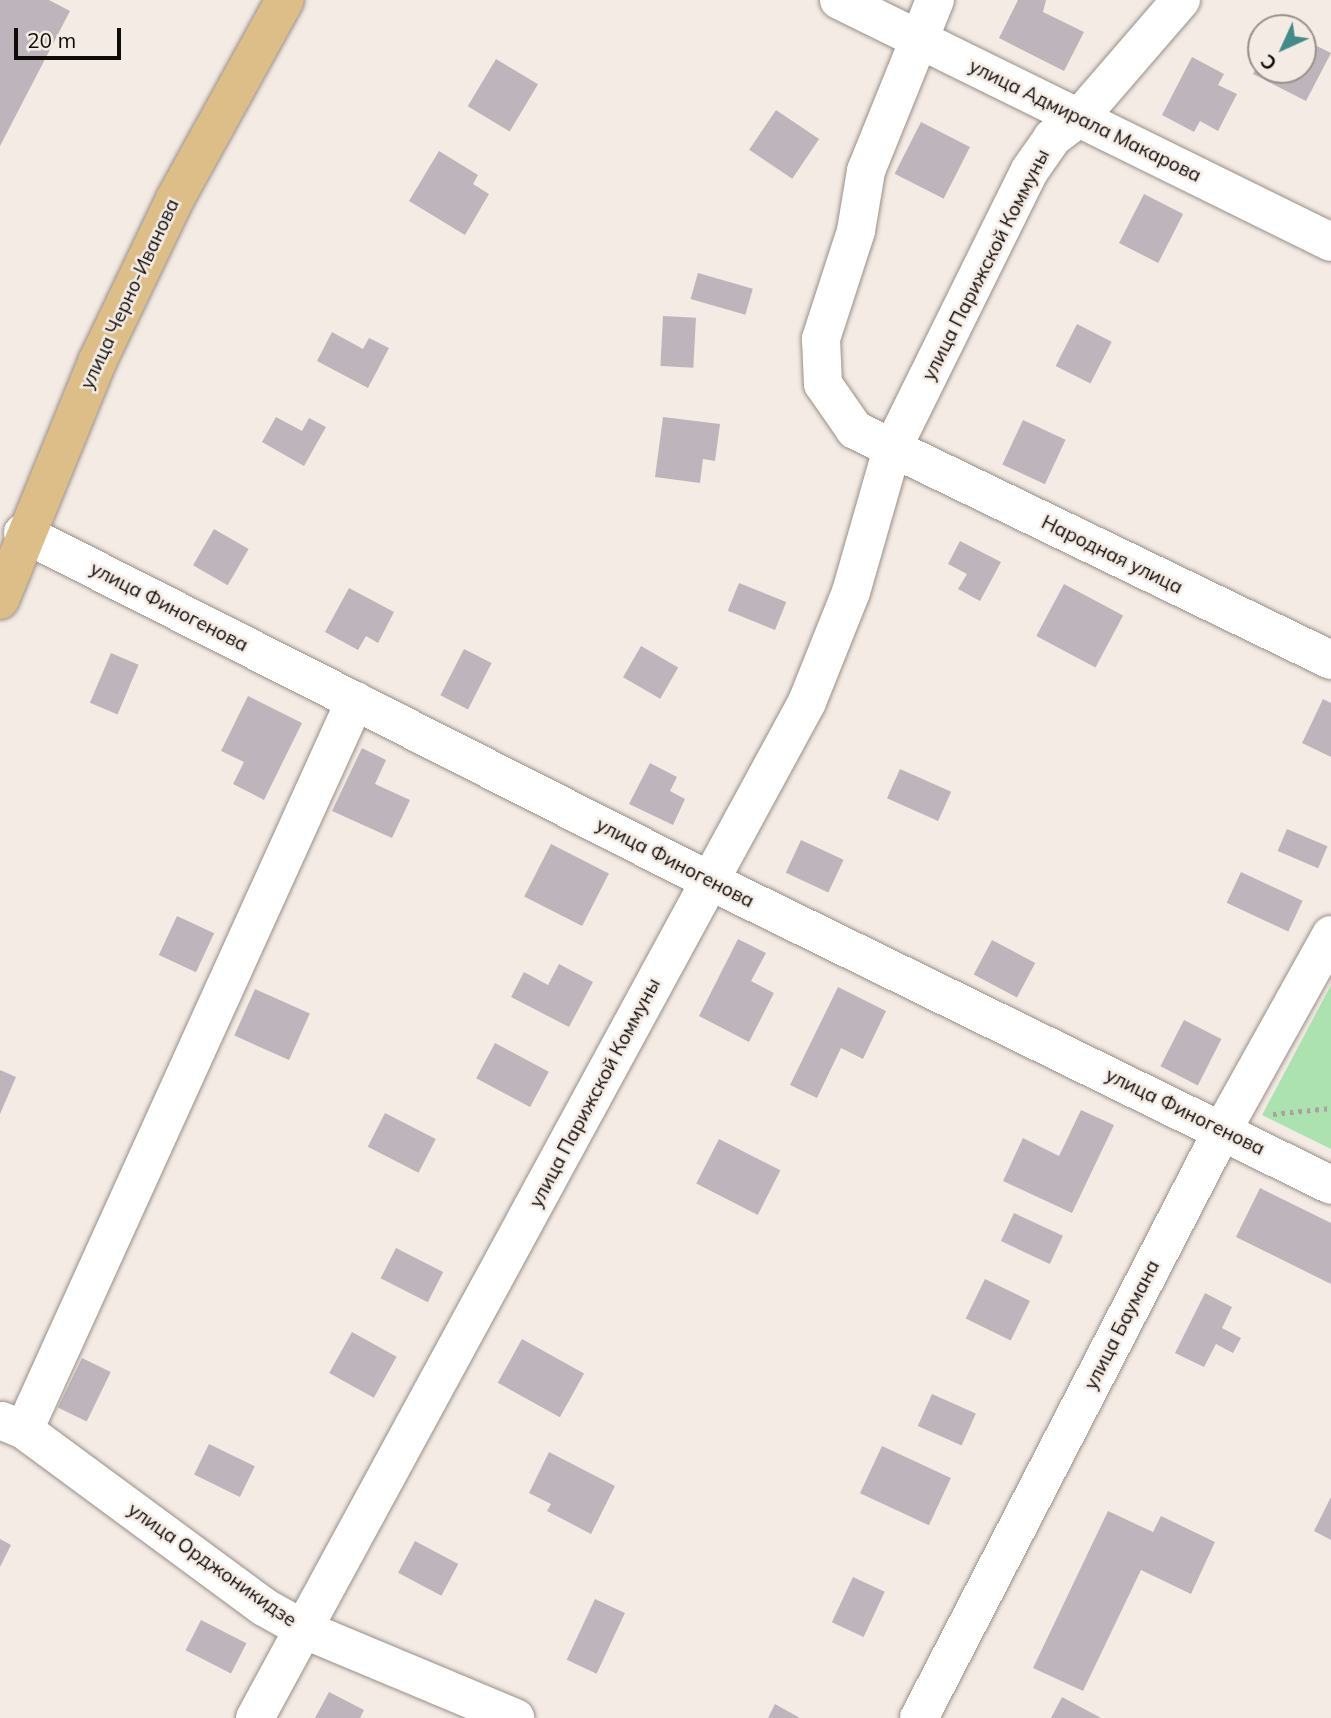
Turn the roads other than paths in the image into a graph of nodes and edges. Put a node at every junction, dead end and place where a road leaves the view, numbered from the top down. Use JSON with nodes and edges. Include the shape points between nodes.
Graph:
{"nodes":[{"id":1,"x":285,"y":0,"type":"edge"},
{"id":2,"x":839,"y":0,"type":"edge"},
{"id":3,"x":935,"y":0,"type":"edge"},
{"id":4,"x":1181,"y":0,"type":"edge"},
{"id":5,"x":918,"y":40,"type":"junction"},
{"id":6,"x":1079,"y":118,"type":"junction"},
{"id":7,"x":1331,"y":242,"type":"edge"},
{"id":8,"x":892,"y":449,"type":"junction"},
{"id":9,"x":23,"y":533,"type":"junction"},
{"id":10,"x":0,"y":600,"type":"edge"},
{"id":11,"x":1331,"y":660,"type":"edge"},
{"id":12,"x":355,"y":701,"type":"junction"},
{"id":13,"x":710,"y":881,"type":"junction"},
{"id":14,"x":1331,"y":935,"type":"edge"},
{"id":15,"x":1228,"y":1119,"type":"junction"},
{"id":16,"x":1331,"y":1185,"type":"edge"},
{"id":17,"x":12,"y":1425,"type":"edge"},
{"id":18,"x":305,"y":1630,"type":"junction"},
{"id":19,"x":255,"y":1718,"type":"edge"},
{"id":20,"x":515,"y":1718,"type":"edge"},
{"id":21,"x":919,"y":1718,"type":"edge"}],
"edges":[{"from":1,"to":9,"type":"main road","name":"улица Черно-Иванова","via":[[175,199]]},
{"from":2,"to":5,"type":"street","name":"улица Адмирала Макарова"},
{"from":3,"to":5,"type":"street"},
{"from":4,"to":6,"type":"street","name":"улица Парижской Коммуны"},
{"from":5,"to":6,"type":"street","name":"улица Адмирала Макарова"},
{"from":5,"to":8,"type":"street","via":[[866,171],[856,231],[821,339],[823,384],[837,408],[855,430]]},
{"from":6,"to":7,"type":"street","name":"улица Адмирала Макарова"},
{"from":6,"to":8,"type":"street","name":"улица Парижской Коммуны","via":[[1052,138],[1030,170]]},
{"from":8,"to":11,"type":"street","name":"Народная улица"},
{"from":8,"to":13,"type":"street","name":"улица Парижской Коммуны","via":[[851,592],[807,702]]},
{"from":9,"to":10,"type":"main road","name":"улица Черно-Иванова"},
{"from":9,"to":12,"type":"street","name":"улица Финогенова"},
{"from":12,"to":13,"type":"street","name":"улица Финогенова"},
{"from":12,"to":17,"type":"street"},
{"from":13,"to":15,"type":"street","name":"улица Финогенова"},
{"from":13,"to":18,"type":"street","name":"улица Парижской Коммуны"},
{"from":14,"to":15,"type":"street","name":"улица Баумана"},
{"from":15,"to":16,"type":"street","name":"улица Финогенова"},
{"from":15,"to":21,"type":"street","name":"улица Баумана"},
{"from":17,"to":18,"type":"street","name":"улица Орджоникидзе","via":[[264,1607]]},
{"from":18,"to":19,"type":"street","name":"улица Парижской Коммуны"},
{"from":18,"to":20,"type":"street","name":"улица Орджоникидзе"}]}
